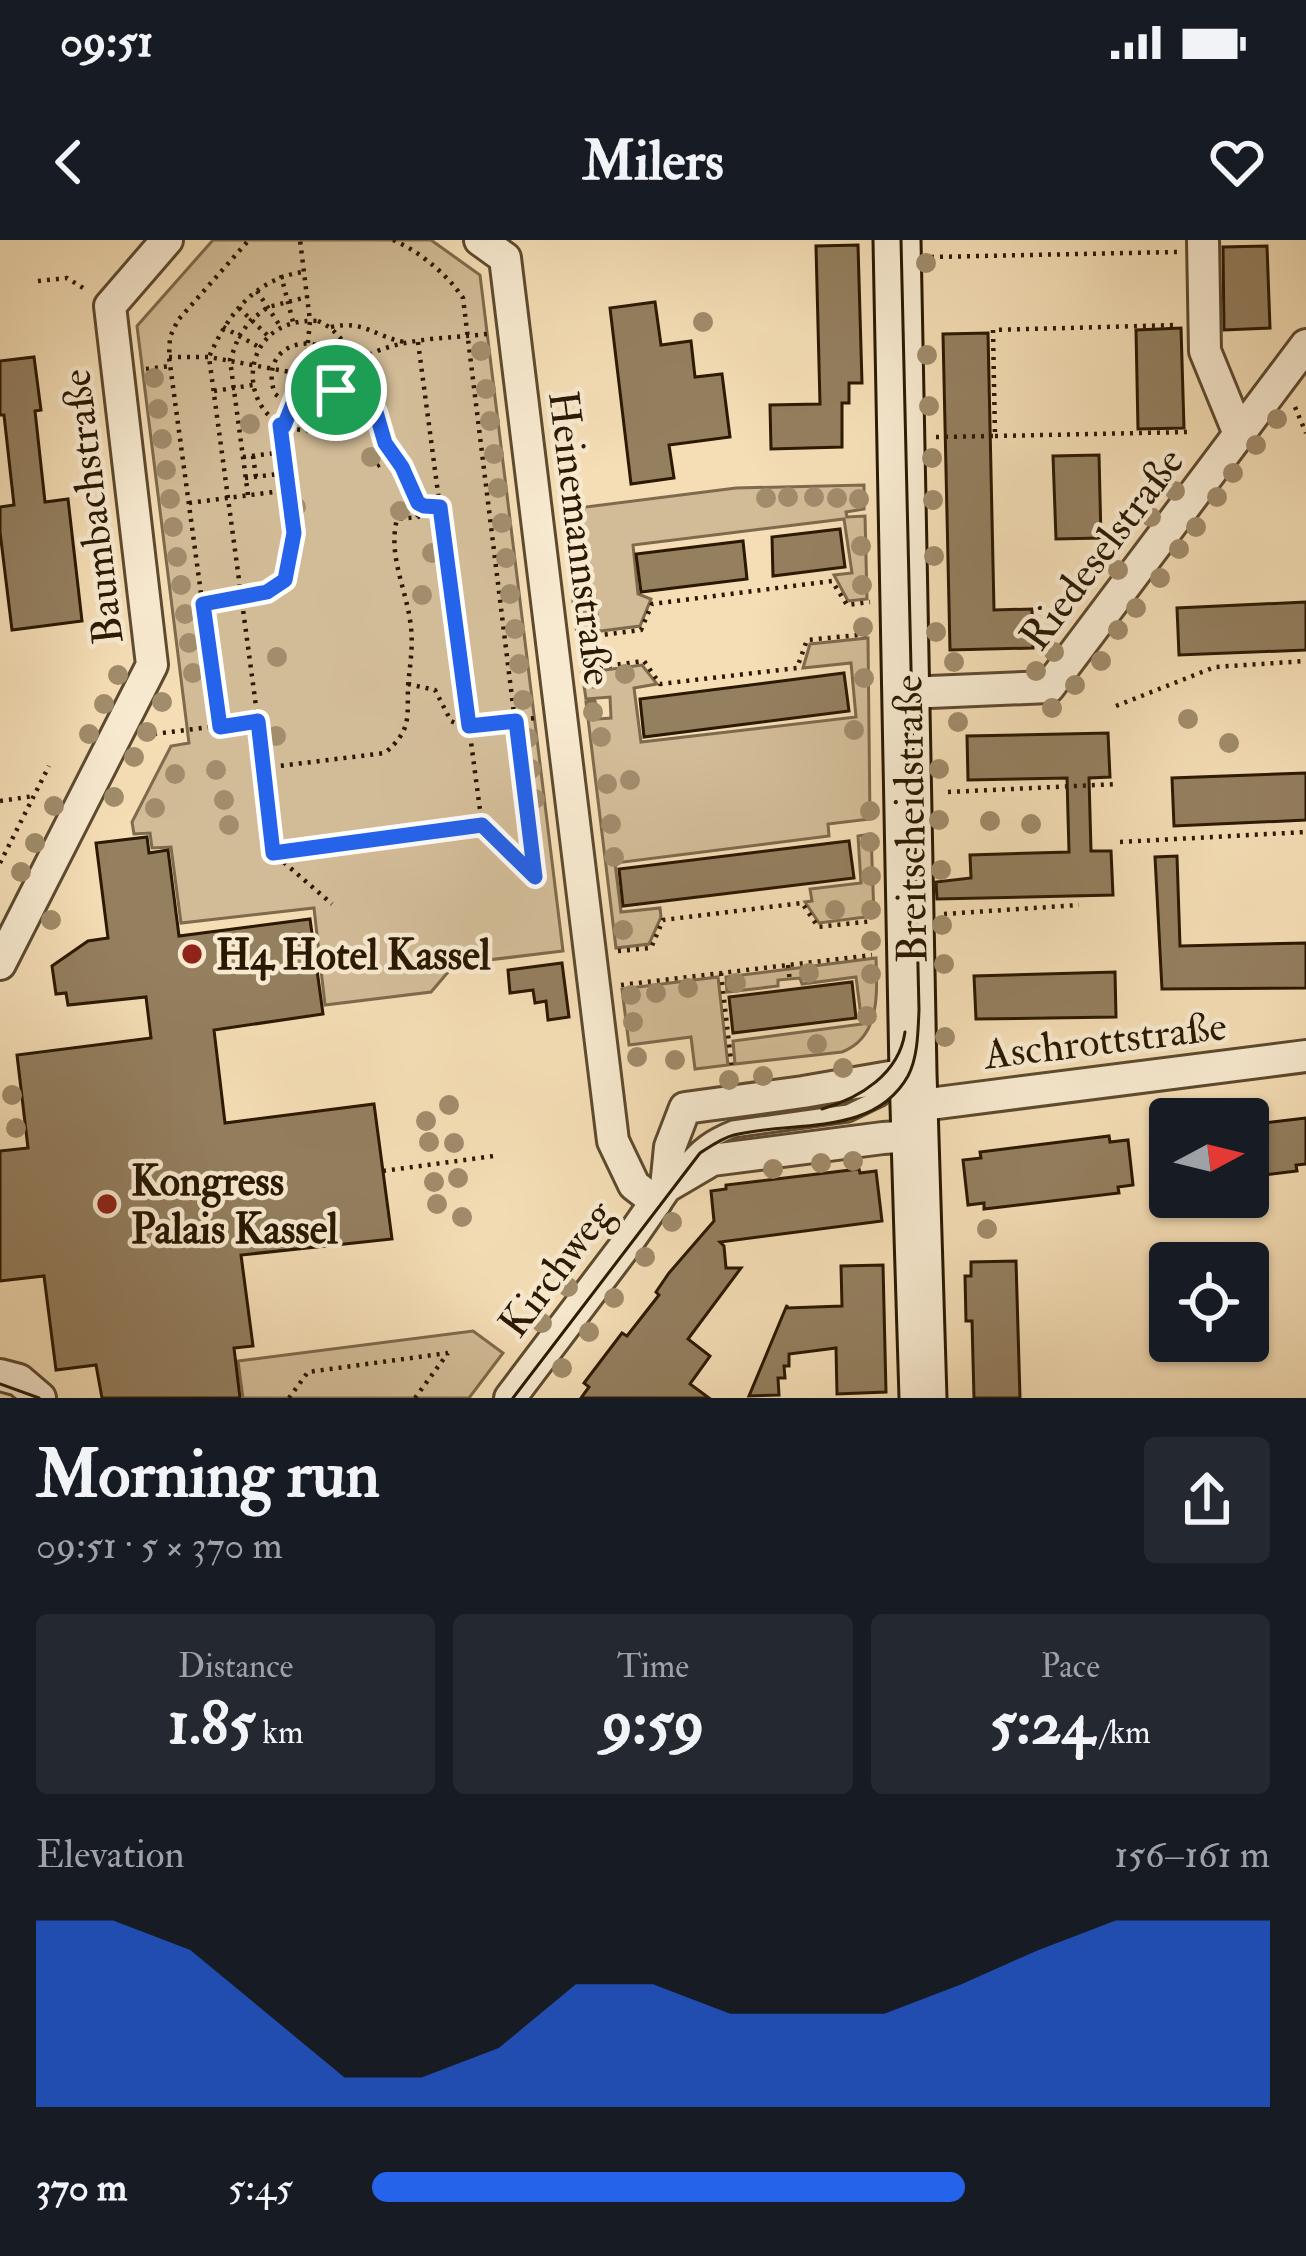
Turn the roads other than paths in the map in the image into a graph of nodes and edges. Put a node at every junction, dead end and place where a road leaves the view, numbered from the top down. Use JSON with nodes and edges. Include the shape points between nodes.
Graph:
{"nodes":[{"id":1,"x":166,"y":240,"type":"edge"},
{"id":2,"x":480,"y":240,"type":"edge"},
{"id":3,"x":1194,"y":246,"type":"edge"},
{"id":4,"x":914,"y":248,"type":"edge"},
{"id":5,"x":1306,"y":345,"type":"edge"},
{"id":6,"x":1239,"y":434,"type":"junction"},
{"id":7,"x":906,"y":693,"type":"junction"},
{"id":8,"x":0,"y":964,"type":"edge"},
{"id":9,"x":1306,"y":1056,"type":"edge"},
{"id":10,"x":910,"y":1098,"type":"junction"},
{"id":11,"x":661,"y":1195,"type":"junction"},
{"id":12,"x":0,"y":1375,"type":"edge"},
{"id":13,"x":40,"y":1398,"type":"edge"},
{"id":14,"x":510,"y":1398,"type":"edge"},
{"id":15,"x":923,"y":1398,"type":"edge"}],
"edges":[{"from":1,"to":8,"type":"street","name":"Baumbachstraße","via":[[110,306],[152,665]]},
{"from":2,"to":11,"type":"street","name":"Heinemannstraße","via":[[505,258],[613,1141],[634,1185]]},
{"from":3,"to":6,"type":"street","via":[[1205,351]]},
{"from":4,"to":7,"type":"main road","name":"Breitscheidstraße","via":[[901,438]]},
{"from":5,"to":6,"type":"street","name":"Riedeselstraße"},
{"from":6,"to":7,"type":"street","name":"Riedeselstraße","via":[[1049,687]]},
{"from":7,"to":10,"type":"main road","name":"Breitscheidstraße"},
{"from":9,"to":10,"type":"street","name":"Aschrottstraße"},
{"from":10,"to":11,"type":"street","name":"Aschrottstraße","via":[[883,1138],[712,1160]]},
{"from":10,"to":11,"type":"street","name":"Aschrottstraße","via":[[803,1092],[685,1108]]},
{"from":10,"to":15,"type":"main road","name":"Breitscheidstraße"},
{"from":11,"to":14,"type":"street","name":"Kirchweg"},
{"from":12,"to":13,"type":"street"}]}
